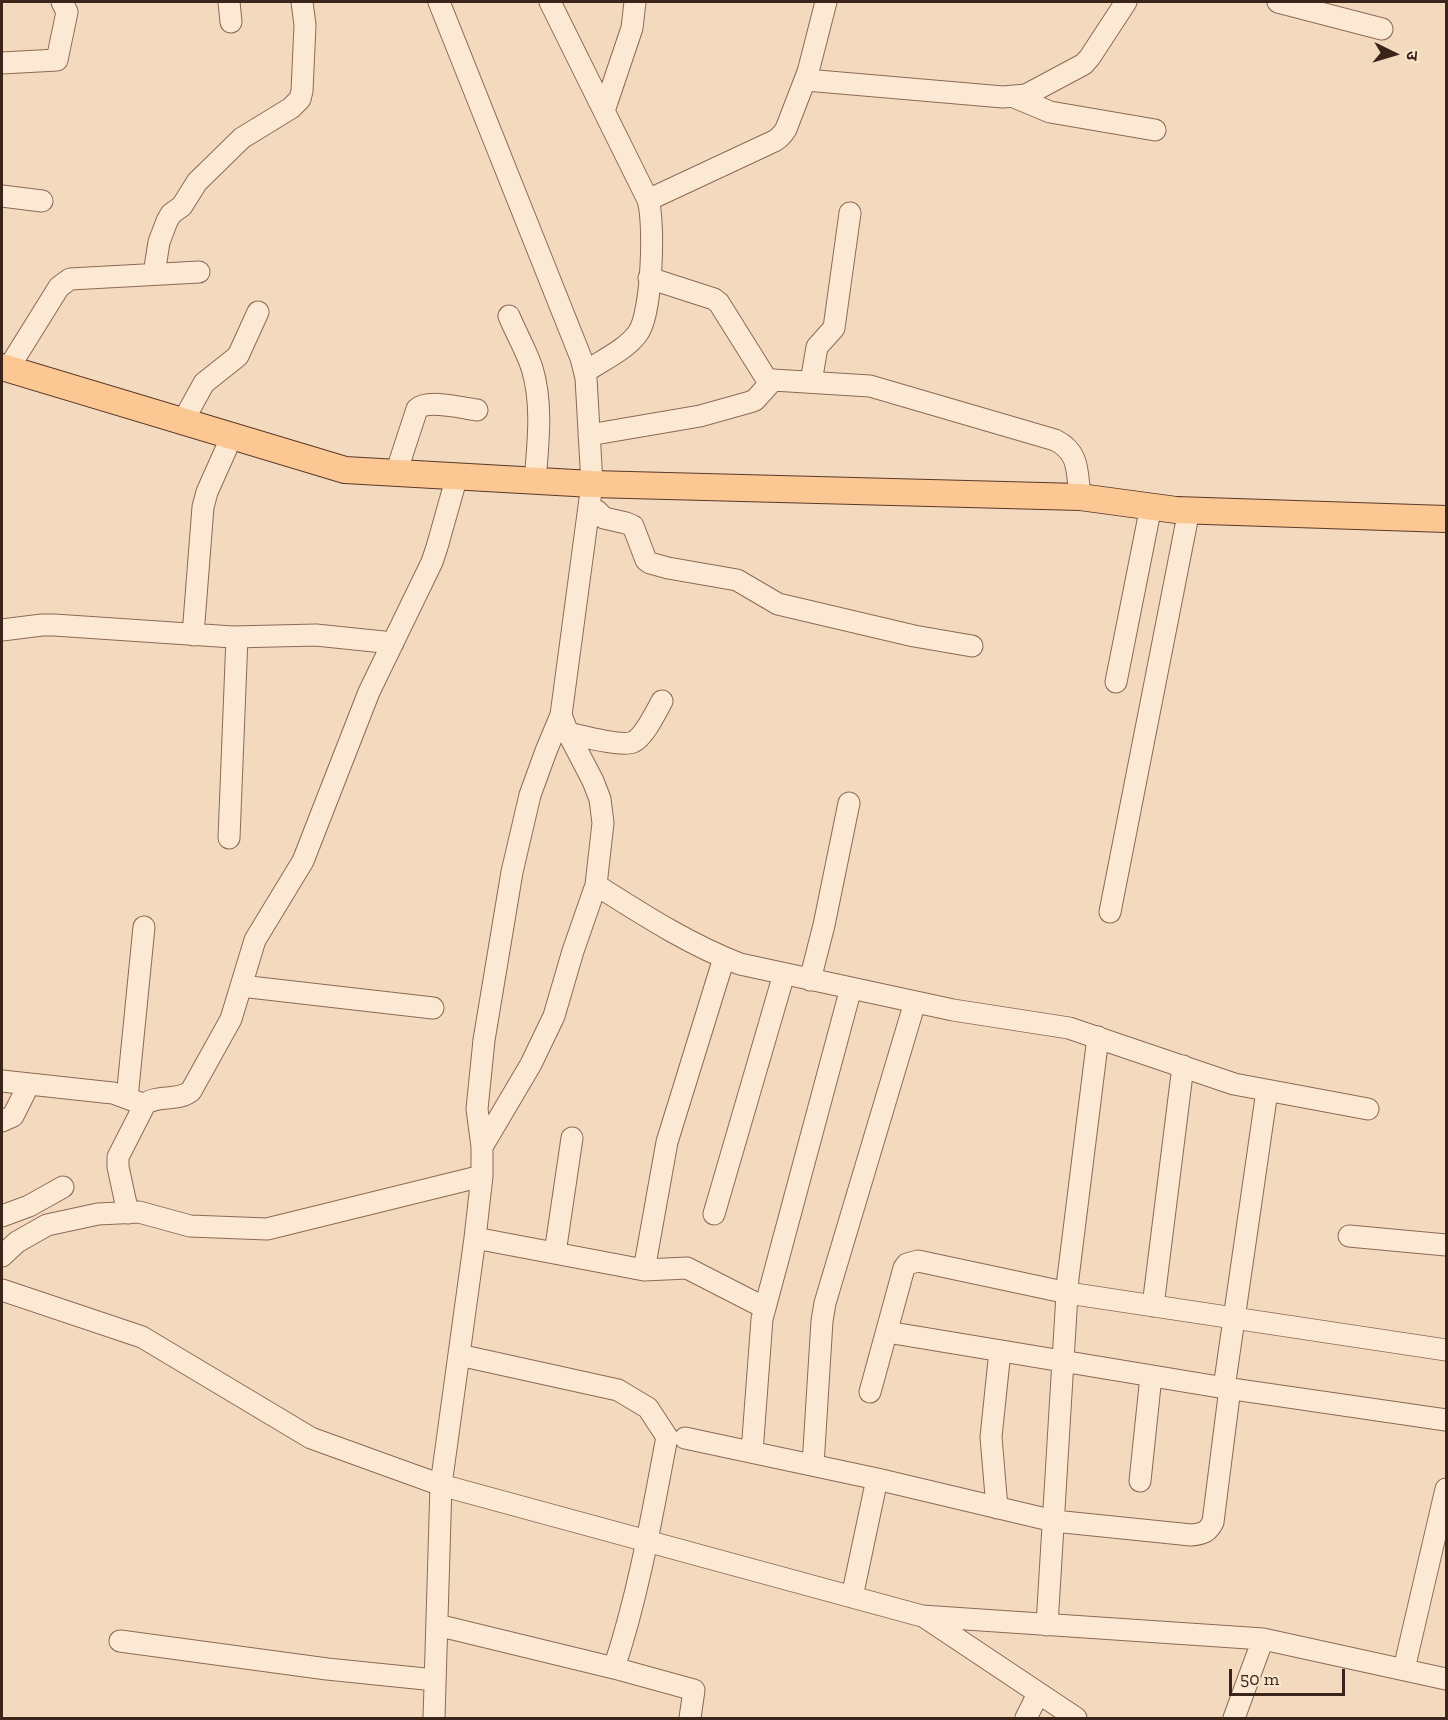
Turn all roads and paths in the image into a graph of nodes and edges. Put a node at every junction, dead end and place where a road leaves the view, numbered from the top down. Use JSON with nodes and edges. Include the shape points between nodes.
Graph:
{"nodes":[{"id":1,"x":62,"y":2,"type":"edge"},
{"id":2,"x":302,"y":2,"type":"edge"},
{"id":3,"x":439,"y":2,"type":"edge"},
{"id":4,"x":550,"y":2,"type":"edge"},
{"id":5,"x":635,"y":2,"type":"edge"},
{"id":6,"x":826,"y":2,"type":"edge"},
{"id":7,"x":1126,"y":2,"type":"edge"},
{"id":8,"x":1278,"y":2,"type":"edge"},
{"id":9,"x":1382,"y":29,"type":"dead end"},
{"id":10,"x":2,"y":63,"type":"edge"},
{"id":11,"x":806,"y":80,"type":"junction"},
{"id":12,"x":1014,"y":97,"type":"junction"},
{"id":13,"x":604,"y":111,"type":"junction"},
{"id":14,"x":1155,"y":130,"type":"dead end"},
{"id":15,"x":2,"y":196,"type":"edge"},
{"id":16,"x":648,"y":200,"type":"junction"},
{"id":17,"x":42,"y":201,"type":"dead end"},
{"id":18,"x":850,"y":213,"type":"dead end"},
{"id":19,"x":199,"y":272,"type":"dead end"},
{"id":20,"x":154,"y":274,"type":"junction"},
{"id":21,"x":649,"y":278,"type":"junction"},
{"id":22,"x":258,"y":312,"type":"dead end"},
{"id":23,"x":509,"y":316,"type":"dead end"},
{"id":24,"x":5,"y":368,"type":"edge"},
{"id":25,"x":585,"y":372,"type":"junction"},
{"id":26,"x":811,"y":382,"type":"junction"},
{"id":27,"x":769,"y":383,"type":"junction"},
{"id":28,"x":477,"y":410,"type":"dead end"},
{"id":29,"x":183,"y":421,"type":"junction"},
{"id":30,"x":589,"y":435,"type":"junction"},
{"id":31,"x":232,"y":436,"type":"junction"},
{"id":32,"x":396,"y":473,"type":"junction"},
{"id":33,"x":457,"y":476,"type":"junction"},
{"id":34,"x":535,"y":481,"type":"junction"},
{"id":35,"x":590,"y":496,"type":"junction"},
{"id":36,"x":1080,"y":497,"type":"junction"},
{"id":37,"x":1151,"y":507,"type":"junction"},
{"id":38,"x":1189,"y":510,"type":"junction"},
{"id":39,"x":1446,"y":519,"type":"edge"},
{"id":40,"x":2,"y":630,"type":"edge"},
{"id":41,"x":193,"y":634,"type":"junction"},
{"id":42,"x":237,"y":637,"type":"junction"},
{"id":43,"x":393,"y":643,"type":"junction"},
{"id":44,"x":972,"y":646,"type":"dead end"},
{"id":45,"x":1116,"y":682,"type":"dead end"},
{"id":46,"x":662,"y":701,"type":"dead end"},
{"id":47,"x":565,"y":724,"type":"junction"},
{"id":48,"x":849,"y":803,"type":"dead end"},
{"id":49,"x":230,"y":838,"type":"dead end"},
{"id":50,"x":596,"y":885,"type":"junction"},
{"id":51,"x":1110,"y":912,"type":"dead end"},
{"id":52,"x":144,"y":927,"type":"dead end"},
{"id":53,"x":724,"y":958,"type":"junction"},
{"id":54,"x":784,"y":974,"type":"junction"},
{"id":55,"x":810,"y":980,"type":"junction"},
{"id":56,"x":241,"y":986,"type":"junction"},
{"id":57,"x":851,"y":988,"type":"junction"},
{"id":58,"x":915,"y":1002,"type":"junction"},
{"id":59,"x":433,"y":1008,"type":"dead end"},
{"id":60,"x":1098,"y":1037,"type":"junction"},
{"id":61,"x":1183,"y":1066,"type":"junction"},
{"id":62,"x":2,"y":1081,"type":"edge"},
{"id":63,"x":29,"y":1084,"type":"junction"},
{"id":64,"x":1267,"y":1091,"type":"junction"},
{"id":65,"x":136,"y":1101,"type":"junction"},
{"id":66,"x":1368,"y":1109,"type":"dead end"},
{"id":67,"x":2,"y":1121,"type":"edge"},
{"id":68,"x":572,"y":1138,"type":"dead end"},
{"id":69,"x":482,"y":1147,"type":"junction"},
{"id":70,"x":482,"y":1176,"type":"junction"},
{"id":71,"x":63,"y":1187,"type":"dead end"},
{"id":72,"x":128,"y":1213,"type":"junction"},
{"id":73,"x":714,"y":1214,"type":"dead end"},
{"id":74,"x":2,"y":1216,"type":"edge"},
{"id":75,"x":1349,"y":1236,"type":"dead end"},
{"id":76,"x":475,"y":1238,"type":"junction"},
{"id":77,"x":1446,"y":1245,"type":"edge"},
{"id":78,"x":555,"y":1253,"type":"junction"},
{"id":79,"x":2,"y":1256,"type":"edge"},
{"id":80,"x":644,"y":1270,"type":"junction"},
{"id":81,"x":2,"y":1290,"type":"edge"},
{"id":82,"x":1068,"y":1293,"type":"junction"},
{"id":83,"x":1153,"y":1306,"type":"junction"},
{"id":84,"x":765,"y":1308,"type":"junction"},
{"id":85,"x":1234,"y":1318,"type":"junction"},
{"id":86,"x":886,"y":1332,"type":"junction"},
{"id":87,"x":1446,"y":1350,"type":"edge"},
{"id":88,"x":1000,"y":1351,"type":"junction"},
{"id":89,"x":459,"y":1355,"type":"junction"},
{"id":90,"x":1064,"y":1362,"type":"junction"},
{"id":91,"x":1151,"y":1376,"type":"junction"},
{"id":92,"x":1227,"y":1388,"type":"junction"},
{"id":93,"x":870,"y":1392,"type":"dead end"},
{"id":94,"x":1446,"y":1420,"type":"edge"},
{"id":95,"x":685,"y":1438,"type":"dead end"},
{"id":96,"x":752,"y":1452,"type":"junction"},
{"id":97,"x":813,"y":1466,"type":"junction"},
{"id":98,"x":877,"y":1479,"type":"junction"},
{"id":99,"x":1140,"y":1481,"type":"dead end"},
{"id":100,"x":441,"y":1485,"type":"junction"},
{"id":101,"x":1446,"y":1489,"type":"edge"},
{"id":102,"x":997,"y":1508,"type":"junction"},
{"id":103,"x":1054,"y":1521,"type":"junction"},
{"id":104,"x":647,"y":1541,"type":"junction"},
{"id":105,"x":852,"y":1597,"type":"junction"},
{"id":106,"x":922,"y":1616,"type":"junction"},
{"id":107,"x":1047,"y":1624,"type":"junction"},
{"id":108,"x":437,"y":1625,"type":"junction"},
{"id":109,"x":1263,"y":1639,"type":"junction"},
{"id":110,"x":120,"y":1641,"type":"dead end"},
{"id":111,"x":614,"y":1668,"type":"junction"},
{"id":112,"x":1404,"y":1670,"type":"junction"},
{"id":113,"x":1446,"y":1679,"type":"edge"},
{"id":114,"x":435,"y":1680,"type":"junction"},
{"id":115,"x":1038,"y":1694,"type":"junction"},
{"id":116,"x":441,"y":1717,"type":"edge"},
{"id":117,"x":690,"y":1719,"type":"edge"},
{"id":118,"x":1026,"y":1719,"type":"edge"},
{"id":119,"x":1076,"y":1719,"type":"edge"},
{"id":120,"x":1234,"y":1719,"type":"edge"}],
"edges":[{"from":1,"to":10,"type":"street","via":[[67,12],[57,60]]},
{"from":2,"to":20,"type":"street","via":[[305,25],[300,99],[242,138],[197,182],[167,221]]},
{"from":3,"to":25,"type":"street"},
{"from":4,"to":13,"type":"street"},
{"from":5,"to":13,"type":"street","via":[[632,28]]},
{"from":6,"to":11,"type":"street"},
{"from":7,"to":12,"type":"street","via":[[1084,64],[1026,95]]},
{"from":8,"to":9,"type":"street"},
{"from":11,"to":12,"type":"street"},
{"from":11,"to":16,"type":"street","via":[[786,129],[777,140]]},
{"from":12,"to":14,"type":"street","via":[[1050,112]]},
{"from":13,"to":16,"type":"street"},
{"from":15,"to":17,"type":"street"},
{"from":16,"to":21,"type":"street","via":[[652,220]]},
{"from":18,"to":26,"type":"street","via":[[834,328],[817,347]]},
{"from":19,"to":20,"type":"street"},
{"from":20,"to":24,"type":"street","via":[[64,282]]},
{"from":21,"to":25,"type":"street","via":[[648,302],[638,333]]},
{"from":21,"to":27,"type":"street","via":[[714,298]]},
{"from":22,"to":29,"type":"street","via":[[238,356],[204,383]]},
{"from":23,"to":34,"type":"street","via":[[532,369],[536,394],[540,423]]},
{"from":24,"to":29,"type":"main road"},
{"from":25,"to":30,"type":"street"},
{"from":26,"to":27,"type":"street","via":[[778,379]]},
{"from":26,"to":36,"type":"street","via":[[877,387],[1055,440],[1066,445],[1076,461]]},
{"from":27,"to":30,"type":"street","via":[[750,402],[692,418]]},
{"from":28,"to":32,"type":"street","via":[[422,405],[417,409]]},
{"from":29,"to":31,"type":"main road"},
{"from":30,"to":35,"type":"street"},
{"from":31,"to":32,"type":"main road","via":[[345,470]]},
{"from":31,"to":41,"type":"street","via":[[203,507]]},
{"from":32,"to":33,"type":"main road"},
{"from":33,"to":34,"type":"main road"},
{"from":33,"to":43,"type":"street","via":[[432,562]]},
{"from":34,"to":35,"type":"main road"},
{"from":35,"to":36,"type":"main road"},
{"from":35,"to":44,"type":"street","via":[[604,518],[633,526],[650,563],[737,580],[778,604]]},
{"from":35,"to":47,"type":"street"},
{"from":36,"to":37,"type":"main road"},
{"from":37,"to":38,"type":"main road"},
{"from":37,"to":45,"type":"street"},
{"from":38,"to":39,"type":"main road"},
{"from":38,"to":51,"type":"street"},
{"from":40,"to":41,"type":"street","via":[[54,625]]},
{"from":41,"to":42,"type":"street"},
{"from":42,"to":43,"type":"street","via":[[316,635]]},
{"from":42,"to":49,"type":"street"},
{"from":43,"to":56,"type":"street","via":[[369,692],[303,861],[255,940]]},
{"from":46,"to":47,"type":"street","via":[[642,735],[633,742],[623,744]]},
{"from":47,"to":50,"type":"street","via":[[600,799],[603,823]]},
{"from":47,"to":69,"type":"street","via":[[546,751],[530,795],[512,872],[484,1040],[477,1109]]},
{"from":48,"to":55,"type":"street"},
{"from":50,"to":53,"type":"street","via":[[663,927]]},
{"from":50,"to":69,"type":"street","via":[[554,1016]]},
{"from":52,"to":65,"type":"street"},
{"from":53,"to":54,"type":"street"},
{"from":53,"to":80,"type":"street","via":[[665,1149]]},
{"from":54,"to":55,"type":"street"},
{"from":54,"to":73,"type":"street"},
{"from":55,"to":57,"type":"street"},
{"from":56,"to":59,"type":"street"},
{"from":56,"to":65,"type":"street","via":[[228,1027],[191,1091],[181,1096]]},
{"from":57,"to":58,"type":"street"},
{"from":57,"to":84,"type":"street"},
{"from":58,"to":60,"type":"street","via":[[1052,1025]]},
{"from":58,"to":97,"type":"street","via":[[825,1303]]},
{"from":60,"to":61,"type":"street"},
{"from":60,"to":82,"type":"street"},
{"from":61,"to":64,"type":"street"},
{"from":61,"to":83,"type":"street"},
{"from":62,"to":63,"type":"street"},
{"from":63,"to":65,"type":"street","via":[[103,1092]]},
{"from":63,"to":67,"type":"street","via":[[13,1116]]},
{"from":64,"to":66,"type":"street"},
{"from":64,"to":85,"type":"street"},
{"from":65,"to":72,"type":"street","via":[[118,1156]]},
{"from":68,"to":78,"type":"street"},
{"from":69,"to":70,"type":"street"},
{"from":70,"to":72,"type":"street","via":[[267,1229],[190,1226],[139,1212]]},
{"from":70,"to":76,"type":"street"},
{"from":71,"to":74,"type":"street"},
{"from":72,"to":79,"type":"street","via":[[98,1214],[47,1225],[17,1242]]},
{"from":75,"to":77,"type":"street"},
{"from":76,"to":78,"type":"street"},
{"from":76,"to":89,"type":"street"},
{"from":78,"to":80,"type":"street"},
{"from":80,"to":84,"type":"street","via":[[687,1268]]},
{"from":81,"to":100,"type":"street","via":[[142,1337],[311,1438]]},
{"from":82,"to":83,"type":"street"},
{"from":82,"to":86,"type":"street","via":[[912,1261],[904,1268]]},
{"from":82,"to":90,"type":"street"},
{"from":83,"to":85,"type":"street"},
{"from":84,"to":96,"type":"street"},
{"from":85,"to":87,"type":"street"},
{"from":85,"to":92,"type":"street"},
{"from":86,"to":88,"type":"street"},
{"from":86,"to":93,"type":"street"},
{"from":88,"to":90,"type":"street"},
{"from":88,"to":102,"type":"street","via":[[992,1437]]},
{"from":89,"to":100,"type":"street"},
{"from":89,"to":104,"type":"street","via":[[618,1390],[648,1408],[668,1437]]},
{"from":90,"to":91,"type":"street"},
{"from":90,"to":103,"type":"street"},
{"from":91,"to":92,"type":"street"},
{"from":91,"to":99,"type":"street"},
{"from":92,"to":94,"type":"street"},
{"from":92,"to":103,"type":"street","via":[[1209,1530],[1191,1535]]},
{"from":95,"to":96,"type":"street"},
{"from":96,"to":97,"type":"street"},
{"from":97,"to":98,"type":"street"},
{"from":98,"to":102,"type":"street"},
{"from":98,"to":105,"type":"street"},
{"from":100,"to":104,"type":"street"},
{"from":100,"to":108,"type":"street"},
{"from":101,"to":112,"type":"street"},
{"from":102,"to":103,"type":"street"},
{"from":103,"to":107,"type":"street"},
{"from":104,"to":105,"type":"street"},
{"from":104,"to":111,"type":"street"},
{"from":105,"to":106,"type":"street"},
{"from":106,"to":107,"type":"street"},
{"from":106,"to":115,"type":"street"},
{"from":107,"to":109,"type":"street"},
{"from":108,"to":111,"type":"street"},
{"from":108,"to":114,"type":"street"},
{"from":109,"to":112,"type":"street"},
{"from":109,"to":120,"type":"street"},
{"from":110,"to":114,"type":"street"},
{"from":111,"to":117,"type":"street","via":[[694,1690]]},
{"from":112,"to":113,"type":"street"},
{"from":114,"to":116,"type":"street"},
{"from":115,"to":118,"type":"street"},
{"from":115,"to":119,"type":"street"}]}
